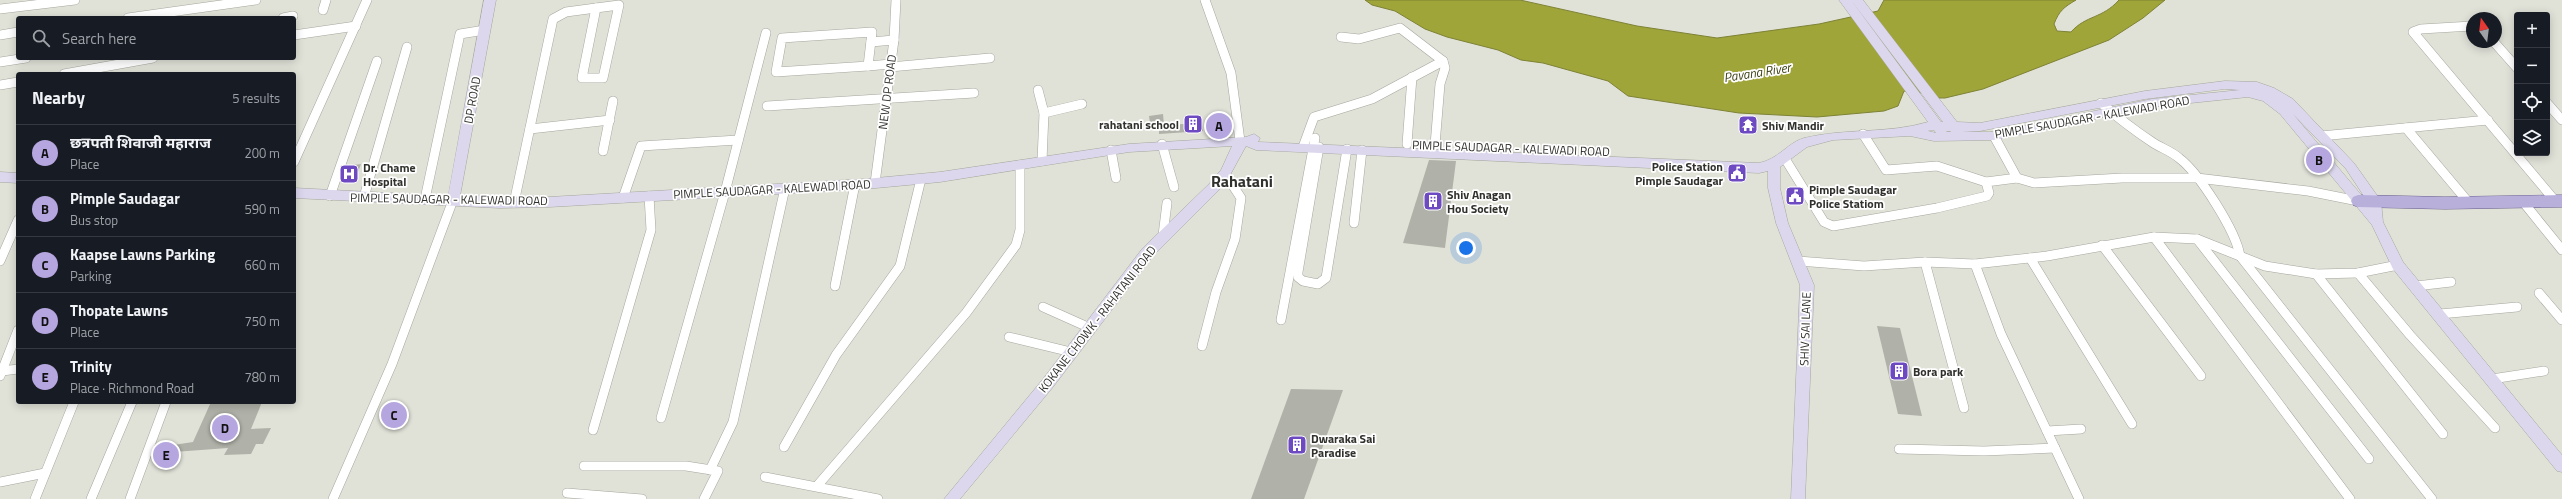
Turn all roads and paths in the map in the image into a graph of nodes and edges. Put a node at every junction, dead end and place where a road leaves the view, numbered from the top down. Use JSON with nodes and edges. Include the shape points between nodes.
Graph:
{"nodes":[{"id":1,"x":75,"y":0,"type":"edge"},
{"id":2,"x":256,"y":0,"type":"edge"},
{"id":3,"x":326,"y":0,"type":"edge"},
{"id":4,"x":367,"y":0,"type":"edge"},
{"id":5,"x":490,"y":0,"type":"edge"},
{"id":6,"x":896,"y":0,"type":"edge"},
{"id":7,"x":1205,"y":0,"type":"edge"},
{"id":8,"x":1845,"y":0,"type":"edge"},
{"id":9,"x":1857,"y":0,"type":"edge"},
{"id":10,"x":596,"y":8,"type":"junction"},
{"id":11,"x":0,"y":9,"type":"edge"},
{"id":12,"x":323,"y":10,"type":"dead end"},
{"id":13,"x":142,"y":16,"type":"edge"},
{"id":14,"x":356,"y":26,"type":"junction"},
{"id":15,"x":2466,"y":26,"type":"edge"},
{"id":16,"x":485,"y":30,"type":"junction"},
{"id":17,"x":16,"y":32,"type":"edge"},
{"id":18,"x":766,"y":33,"type":"dead end"},
{"id":19,"x":0,"y":34,"type":"edge"},
{"id":20,"x":296,"y":35,"type":"edge"},
{"id":21,"x":1341,"y":37,"type":"dead end"},
{"id":22,"x":894,"y":40,"type":"junction"},
{"id":23,"x":871,"y":42,"type":"junction"},
{"id":24,"x":407,"y":47,"type":"dead end"},
{"id":25,"x":2499,"y":48,"type":"edge"},
{"id":26,"x":990,"y":58,"type":"dead end"},
{"id":27,"x":16,"y":60,"type":"edge"},
{"id":28,"x":139,"y":60,"type":"edge"},
{"id":29,"x":1443,"y":60,"type":"junction"},
{"id":30,"x":377,"y":61,"type":"dead end"},
{"id":31,"x":0,"y":62,"type":"edge"},
{"id":32,"x":2514,"y":65,"type":"edge"},
{"id":33,"x":890,"y":66,"type":"junction"},
{"id":34,"x":868,"y":67,"type":"junction"},
{"id":35,"x":75,"y":72,"type":"edge"},
{"id":36,"x":1412,"y":77,"type":"junction"},
{"id":37,"x":16,"y":82,"type":"edge"},
{"id":38,"x":0,"y":85,"type":"edge"},
{"id":39,"x":1038,"y":90,"type":"dead end"},
{"id":40,"x":974,"y":93,"type":"dead end"},
{"id":41,"x":885,"y":100,"type":"junction"},
{"id":42,"x":613,"y":101,"type":"dead end"},
{"id":43,"x":2101,"y":103,"type":"junction"},
{"id":44,"x":1082,"y":104,"type":"dead end"},
{"id":45,"x":767,"y":106,"type":"dead end"},
{"id":46,"x":2550,"y":106,"type":"edge"},
{"id":47,"x":2112,"y":112,"type":"junction"},
{"id":48,"x":1044,"y":113,"type":"junction"},
{"id":49,"x":610,"y":120,"type":"junction"},
{"id":50,"x":2488,"y":120,"type":"junction"},
{"id":51,"x":2562,"y":120,"type":"edge"},
{"id":52,"x":1953,"y":125,"type":"junction"},
{"id":53,"x":1938,"y":126,"type":"junction"},
{"id":54,"x":2406,"y":128,"type":"junction"},
{"id":55,"x":530,"y":129,"type":"junction"},
{"id":56,"x":1910,"y":132,"type":"junction"},
{"id":57,"x":1862,"y":134,"type":"junction"},
{"id":58,"x":1994,"y":136,"type":"junction"},
{"id":59,"x":2321,"y":136,"type":"junction"},
{"id":60,"x":1945,"y":137,"type":"junction"},
{"id":61,"x":1961,"y":137,"type":"junction"},
{"id":62,"x":738,"y":140,"type":"junction"},
{"id":63,"x":1244,"y":141,"type":"junction"},
{"id":64,"x":1311,"y":143,"type":"junction"},
{"id":65,"x":1162,"y":144,"type":"junction"},
{"id":66,"x":1407,"y":144,"type":"junction"},
{"id":67,"x":1435,"y":145,"type":"junction"},
{"id":68,"x":1347,"y":149,"type":"junction"},
{"id":69,"x":1111,"y":150,"type":"junction"},
{"id":70,"x":1362,"y":150,"type":"junction"},
{"id":71,"x":603,"y":151,"type":"dead end"},
{"id":72,"x":1544,"y":153,"type":"junction"},
{"id":73,"x":296,"y":158,"type":"edge"},
{"id":74,"x":1042,"y":161,"type":"junction"},
{"id":75,"x":1779,"y":161,"type":"junction"},
{"id":76,"x":1020,"y":165,"type":"junction"},
{"id":77,"x":1226,"y":175,"type":"junction"},
{"id":78,"x":0,"y":176,"type":"edge"},
{"id":79,"x":16,"y":178,"type":"edge"},
{"id":80,"x":1116,"y":178,"type":"dead end"},
{"id":81,"x":2017,"y":178,"type":"junction"},
{"id":82,"x":2197,"y":178,"type":"junction"},
{"id":83,"x":921,"y":179,"type":"junction"},
{"id":84,"x":1986,"y":182,"type":"junction"},
{"id":85,"x":875,"y":183,"type":"junction"},
{"id":86,"x":855,"y":184,"type":"junction"},
{"id":87,"x":1174,"y":186,"type":"dead end"},
{"id":88,"x":785,"y":188,"type":"junction"},
{"id":89,"x":725,"y":192,"type":"junction"},
{"id":90,"x":296,"y":193,"type":"edge"},
{"id":91,"x":330,"y":196,"type":"junction"},
{"id":92,"x":649,"y":196,"type":"junction"},
{"id":93,"x":364,"y":197,"type":"junction"},
{"id":94,"x":623,"y":198,"type":"junction"},
{"id":95,"x":425,"y":199,"type":"junction"},
{"id":96,"x":454,"y":200,"type":"junction"},
{"id":97,"x":2358,"y":201,"type":"junction"},
{"id":98,"x":2375,"y":201,"type":"junction"},
{"id":99,"x":2559,"y":202,"type":"edge"},
{"id":100,"x":514,"y":203,"type":"junction"},
{"id":101,"x":1167,"y":203,"type":"dead end"},
{"id":102,"x":2469,"y":203,"type":"junction"},
{"id":103,"x":2524,"y":203,"type":"junction"},
{"id":104,"x":2376,"y":222,"type":"junction"},
{"id":105,"x":1354,"y":223,"type":"dead end"},
{"id":106,"x":16,"y":225,"type":"edge"},
{"id":107,"x":1164,"y":235,"type":"junction"},
{"id":108,"x":2154,"y":237,"type":"junction"},
{"id":109,"x":2197,"y":239,"type":"junction"},
{"id":110,"x":2102,"y":245,"type":"junction"},
{"id":111,"x":2562,"y":250,"type":"edge"},
{"id":112,"x":2240,"y":256,"type":"junction"},
{"id":113,"x":2030,"y":258,"type":"junction"},
{"id":114,"x":0,"y":261,"type":"edge"},
{"id":115,"x":1798,"y":261,"type":"junction"},
{"id":116,"x":1925,"y":262,"type":"junction"},
{"id":117,"x":1975,"y":264,"type":"junction"},
{"id":118,"x":2398,"y":265,"type":"junction"},
{"id":119,"x":2358,"y":273,"type":"junction"},
{"id":120,"x":2316,"y":274,"type":"junction"},
{"id":121,"x":2451,"y":282,"type":"dead end"},
{"id":122,"x":834,"y":286,"type":"dead end"},
{"id":123,"x":2416,"y":286,"type":"junction"},
{"id":124,"x":2540,"y":293,"type":"dead end"},
{"id":125,"x":1043,"y":307,"type":"dead end"},
{"id":126,"x":2517,"y":307,"type":"dead end"},
{"id":127,"x":2440,"y":314,"type":"junction"},
{"id":128,"x":1281,"y":320,"type":"dead end"},
{"id":129,"x":2562,"y":320,"type":"edge"},
{"id":130,"x":1090,"y":328,"type":"junction"},
{"id":131,"x":16,"y":335,"type":"edge"},
{"id":132,"x":1009,"y":337,"type":"dead end"},
{"id":133,"x":1202,"y":346,"type":"dead end"},
{"id":134,"x":1071,"y":352,"type":"junction"},
{"id":135,"x":16,"y":369,"type":"edge"},
{"id":136,"x":2544,"y":371,"type":"dead end"},
{"id":137,"x":1,"y":373,"type":"edge"},
{"id":138,"x":2201,"y":376,"type":"dead end"},
{"id":139,"x":2492,"y":379,"type":"junction"},
{"id":140,"x":73,"y":404,"type":"edge"},
{"id":141,"x":131,"y":404,"type":"edge"},
{"id":142,"x":165,"y":404,"type":"edge"},
{"id":143,"x":1964,"y":408,"type":"dead end"},
{"id":144,"x":661,"y":418,"type":"dead end"},
{"id":145,"x":2132,"y":424,"type":"dead end"},
{"id":146,"x":2495,"y":428,"type":"dead end"},
{"id":147,"x":2081,"y":429,"type":"dead end"},
{"id":148,"x":593,"y":430,"type":"dead end"},
{"id":149,"x":2047,"y":431,"type":"junction"},
{"id":150,"x":2443,"y":434,"type":"dead end"},
{"id":151,"x":784,"y":447,"type":"dead end"},
{"id":152,"x":2055,"y":448,"type":"junction"},
{"id":153,"x":1899,"y":449,"type":"dead end"},
{"id":154,"x":2369,"y":459,"type":"dead end"},
{"id":155,"x":584,"y":466,"type":"dead end"},
{"id":156,"x":2562,"y":466,"type":"edge"},
{"id":157,"x":710,"y":470,"type":"junction"},
{"id":158,"x":45,"y":473,"type":"junction"},
{"id":159,"x":765,"y":477,"type":"dead end"},
{"id":160,"x":0,"y":482,"type":"edge"},
{"id":161,"x":817,"y":486,"type":"junction"},
{"id":162,"x":567,"y":493,"type":"dead end"},
{"id":163,"x":35,"y":499,"type":"edge"},
{"id":164,"x":91,"y":499,"type":"edge"},
{"id":165,"x":130,"y":499,"type":"edge"},
{"id":166,"x":333,"y":499,"type":"edge"},
{"id":167,"x":642,"y":499,"type":"edge"},
{"id":168,"x":704,"y":499,"type":"edge"},
{"id":169,"x":878,"y":499,"type":"edge"},
{"id":170,"x":951,"y":499,"type":"edge"},
{"id":171,"x":1798,"y":499,"type":"edge"},
{"id":172,"x":2079,"y":499,"type":"edge"},
{"id":173,"x":2350,"y":499,"type":"edge"},
{"id":174,"x":2432,"y":499,"type":"edge"}],
"edges":[{"from":1,"to":11,"type":"street"},
{"from":2,"to":13,"type":"street"},
{"from":3,"to":12,"type":"street"},
{"from":4,"to":14,"type":"street"},
{"from":5,"to":16,"type":"main road","name":"DP ROAD"},
{"from":6,"to":22,"type":"street","name":"NEW DP ROAD"},
{"from":7,"to":63,"type":"street","via":[[1231,73]]},
{"from":8,"to":53,"type":"main road"},
{"from":9,"to":52,"type":"main road"},
{"from":10,"to":10,"type":"street","via":[[582,78],[583,79],[603,78],[619,5]]},
{"from":10,"to":55,"type":"street","via":[[561,13],[553,19]]},
{"from":14,"to":20,"type":"street"},
{"from":14,"to":73,"type":"street"},
{"from":15,"to":50,"type":"street","via":[[2421,29],[2413,32]]},
{"from":16,"to":95,"type":"street","via":[[460,34]]},
{"from":16,"to":96,"type":"main road","name":"DP ROAD"},
{"from":17,"to":19,"type":"street"},
{"from":18,"to":62,"type":"street"},
{"from":21,"to":29,"type":"street","via":[[1359,40],[1400,28]]},
{"from":22,"to":23,"type":"street"},
{"from":22,"to":33,"type":"street","name":"NEW DP ROAD"},
{"from":23,"to":34,"type":"street"},
{"from":23,"to":34,"type":"street","via":[[872,32],[782,38],[776,72]]},
{"from":24,"to":93,"type":"street"},
{"from":25,"to":32,"type":"street"},
{"from":26,"to":33,"type":"street"},
{"from":27,"to":31,"type":"street"},
{"from":28,"to":35,"type":"street"},
{"from":29,"to":36,"type":"street"},
{"from":29,"to":67,"type":"street","via":[[1445,68],[1440,84]]},
{"from":30,"to":91,"type":"street"},
{"from":33,"to":34,"type":"street"},
{"from":33,"to":41,"type":"street","name":"NEW DP ROAD"},
{"from":36,"to":64,"type":"street","via":[[1372,99],[1314,117]]},
{"from":36,"to":66,"type":"street"},
{"from":37,"to":38,"type":"street"},
{"from":39,"to":48,"type":"street"},
{"from":40,"to":41,"type":"street"},
{"from":41,"to":45,"type":"street"},
{"from":41,"to":85,"type":"street","name":"NEW DP ROAD"},
{"from":42,"to":49,"type":"street"},
{"from":43,"to":47,"type":"street"},
{"from":43,"to":52,"type":"main road","name":"PIMPLE SAUDAGAR - KALEWADI ROAD","via":[[1980,127]]},
{"from":43,"to":59,"type":"main road","name":"PIMPLE SAUDAGAR - KALEWADI ROAD","via":[[2145,95],[2243,84],[2280,96]]},
{"from":44,"to":48,"type":"street"},
{"from":46,"to":51,"type":"street"},
{"from":47,"to":58,"type":"main road","name":"PIMPLE SAUDAGAR - KALEWADI ROAD"},
{"from":47,"to":82,"type":"street","via":[[2180,158],[2192,169]]},
{"from":47,"to":97,"type":"main road","name":"PIMPLE SAUDAGAR - KALEWADI ROAD","via":[[2232,94],[2248,93],[2267,98],[2284,111]]},
{"from":48,"to":74,"type":"street"},
{"from":49,"to":55,"type":"street"},
{"from":49,"to":71,"type":"street"},
{"from":50,"to":54,"type":"street"},
{"from":50,"to":99,"type":"street"},
{"from":52,"to":53,"type":"main road","name":"PIMPLE SAUDAGAR - KALEWADI ROAD"},
{"from":52,"to":61,"type":"main road"},
{"from":53,"to":56,"type":"main road","name":"PIMPLE SAUDAGAR - KALEWADI ROAD"},
{"from":53,"to":60,"type":"main road"},
{"from":54,"to":59,"type":"street"},
{"from":54,"to":102,"type":"street"},
{"from":55,"to":100,"type":"street"},
{"from":56,"to":57,"type":"main road","name":"PIMPLE SAUDAGAR - KALEWADI ROAD"},
{"from":56,"to":60,"type":"main road","name":"PIMPLE SAUDAGAR - KALEWADI ROAD"},
{"from":57,"to":75,"type":"main road","name":"PIMPLE SAUDAGAR - KALEWADI ROAD","via":[[1817,139],[1803,144]]},
{"from":57,"to":84,"type":"street","via":[[1886,170],[1937,166]]},
{"from":58,"to":61,"type":"main road","name":"PIMPLE SAUDAGAR - KALEWADI ROAD"},
{"from":58,"to":81,"type":"street"},
{"from":59,"to":98,"type":"main road","name":"PIMPLE SAUDAGAR - KALEWADI ROAD","via":[[2350,166]]},
{"from":60,"to":61,"type":"main road","name":"PIMPLE SAUDAGAR - KALEWADI ROAD"},
{"from":62,"to":89,"type":"street"},
{"from":62,"to":94,"type":"street","via":[[641,146]]},
{"from":63,"to":64,"type":"main road","name":"PIMPLE SAUDAGAR - KALEWADI ROAD","via":[[1257,137]]},
{"from":63,"to":65,"type":"main road","name":"PIMPLE SAUDAGAR - KALEWADI ROAD"},
{"from":63,"to":77,"type":"main road","name":"KOKANE CHOWK - RAHATANI ROAD"},
{"from":64,"to":66,"type":"main road","name":"PIMPLE SAUDAGAR - KALEWADI ROAD"},
{"from":64,"to":68,"type":"main road","name":"PIMPLE SAUDAGAR - KALEWADI ROAD"},
{"from":64,"to":68,"type":"street","via":[[1298,277],[1303,281],[1318,284],[1326,278]]},
{"from":64,"to":128,"type":"street"},
{"from":65,"to":69,"type":"main road","name":"PIMPLE SAUDAGAR - KALEWADI ROAD"},
{"from":65,"to":87,"type":"street"},
{"from":66,"to":67,"type":"main road","name":"PIMPLE SAUDAGAR - KALEWADI ROAD"},
{"from":67,"to":72,"type":"main road","name":"PIMPLE SAUDAGAR - KALEWADI ROAD"},
{"from":68,"to":70,"type":"main road","name":"PIMPLE SAUDAGAR - KALEWADI ROAD"},
{"from":69,"to":74,"type":"main road","name":"PIMPLE SAUDAGAR - KALEWADI ROAD"},
{"from":69,"to":80,"type":"street"},
{"from":70,"to":72,"type":"main road","name":"PIMPLE SAUDAGAR - KALEWADI ROAD"},
{"from":70,"to":105,"type":"street"},
{"from":72,"to":75,"type":"main road","name":"PIMPLE SAUDAGAR - KALEWADI ROAD","via":[[1760,168]]},
{"from":74,"to":76,"type":"main road","name":"PIMPLE SAUDAGAR - KALEWADI ROAD"},
{"from":75,"to":84,"type":"street","via":[[1824,222],[1833,226],[1938,208],[1986,196],[1989,193]]},
{"from":75,"to":115,"type":"main road","name":"SHIV SAI LANE","via":[[1774,188],[1782,222]]},
{"from":76,"to":83,"type":"main road","name":"PIMPLE SAUDAGAR - KALEWADI ROAD"},
{"from":76,"to":161,"type":"street","via":[[1020,230],[1016,245],[966,313]]},
{"from":77,"to":107,"type":"main road","name":"KOKANE CHOWK - RAHATANI ROAD"},
{"from":77,"to":133,"type":"street","via":[[1241,198],[1235,239],[1216,292]]},
{"from":78,"to":79,"type":"main road"},
{"from":81,"to":82,"type":"street","via":[[2034,183],[2122,178]]},
{"from":81,"to":84,"type":"street"},
{"from":82,"to":97,"type":"street","via":[[2308,191]]},
{"from":82,"to":112,"type":"street","via":[[2232,230],[2239,244]]},
{"from":83,"to":85,"type":"main road","name":"PIMPLE SAUDAGAR - KALEWADI ROAD"},
{"from":83,"to":151,"type":"street","via":[[900,266],[836,355]]},
{"from":85,"to":86,"type":"main road","name":"PIMPLE SAUDAGAR - KALEWADI ROAD"},
{"from":86,"to":88,"type":"main road","name":"PIMPLE SAUDAGAR - KALEWADI ROAD"},
{"from":86,"to":122,"type":"street"},
{"from":88,"to":89,"type":"main road","name":"PIMPLE SAUDAGAR - KALEWADI ROAD"},
{"from":88,"to":157,"type":"street","via":[[733,422]]},
{"from":89,"to":92,"type":"main road","name":"PIMPLE SAUDAGAR - KALEWADI ROAD"},
{"from":89,"to":144,"type":"street"},
{"from":90,"to":91,"type":"main road","name":"PIMPLE SAUDAGAR - KALEWADI ROAD"},
{"from":91,"to":93,"type":"main road","name":"PIMPLE SAUDAGAR - KALEWADI ROAD"},
{"from":92,"to":94,"type":"main road","name":"PIMPLE SAUDAGAR - KALEWADI ROAD"},
{"from":92,"to":148,"type":"street","via":[[651,230]]},
{"from":93,"to":95,"type":"main road","name":"PIMPLE SAUDAGAR - KALEWADI ROAD"},
{"from":94,"to":100,"type":"main road","name":"PIMPLE SAUDAGAR - KALEWADI ROAD"},
{"from":95,"to":96,"type":"main road","name":"PIMPLE SAUDAGAR - KALEWADI ROAD"},
{"from":96,"to":100,"type":"main road","name":"PIMPLE SAUDAGAR - KALEWADI ROAD"},
{"from":96,"to":166,"type":"street","via":[[392,364]]},
{"from":97,"to":98,"type":"main road"},
{"from":97,"to":104,"type":"main road","name":"PIMPLE SAUDAGAR - KALEWADI ROAD"},
{"from":98,"to":102,"type":"main road"},
{"from":98,"to":104,"type":"main road"},
{"from":99,"to":103,"type":"main road"},
{"from":101,"to":107,"type":"street"},
{"from":102,"to":103,"type":"main road"},
{"from":103,"to":111,"type":"street"},
{"from":104,"to":118,"type":"main road"},
{"from":106,"to":114,"type":"street"},
{"from":107,"to":130,"type":"main road","name":"KOKANE CHOWK - RAHATANI ROAD"},
{"from":108,"to":109,"type":"street"},
{"from":108,"to":110,"type":"street"},
{"from":108,"to":173,"type":"street"},
{"from":109,"to":112,"type":"street"},
{"from":109,"to":154,"type":"street"},
{"from":110,"to":113,"type":"street"},
{"from":110,"to":138,"type":"street"},
{"from":112,"to":120,"type":"street","via":[[2265,266]]},
{"from":112,"to":174,"type":"street"},
{"from":113,"to":117,"type":"street"},
{"from":113,"to":145,"type":"street"},
{"from":115,"to":116,"type":"street","via":[[1864,266]]},
{"from":115,"to":171,"type":"main road","name":"SHIV SAI LANE","via":[[1807,285]]},
{"from":116,"to":117,"type":"street"},
{"from":116,"to":143,"type":"street"},
{"from":117,"to":149,"type":"street","via":[[2001,334]]},
{"from":118,"to":119,"type":"street"},
{"from":118,"to":123,"type":"main road"},
{"from":119,"to":120,"type":"street"},
{"from":119,"to":146,"type":"street","via":[[2410,335]]},
{"from":120,"to":150,"type":"street"},
{"from":121,"to":123,"type":"street"},
{"from":123,"to":127,"type":"main road"},
{"from":124,"to":129,"type":"street"},
{"from":125,"to":130,"type":"street"},
{"from":126,"to":127,"type":"street"},
{"from":127,"to":139,"type":"main road"},
{"from":130,"to":134,"type":"main road","name":"KOKANE CHOWK - RAHATANI ROAD"},
{"from":131,"to":137,"type":"street"},
{"from":132,"to":134,"type":"street"},
{"from":134,"to":170,"type":"main road","name":"KOKANE CHOWK - RAHATANI ROAD"},
{"from":135,"to":137,"type":"street"},
{"from":136,"to":139,"type":"street"},
{"from":139,"to":156,"type":"main road"},
{"from":140,"to":158,"type":"street"},
{"from":141,"to":164,"type":"street"},
{"from":142,"to":165,"type":"street"},
{"from":147,"to":149,"type":"street"},
{"from":149,"to":152,"type":"street"},
{"from":152,"to":153,"type":"street"},
{"from":152,"to":172,"type":"street"},
{"from":155,"to":157,"type":"street","via":[[686,466]]},
{"from":157,"to":168,"type":"street","via":[[718,471]]},
{"from":158,"to":160,"type":"street"},
{"from":158,"to":163,"type":"street"},
{"from":159,"to":161,"type":"street"},
{"from":161,"to":169,"type":"street"},
{"from":162,"to":167,"type":"street"}]}
